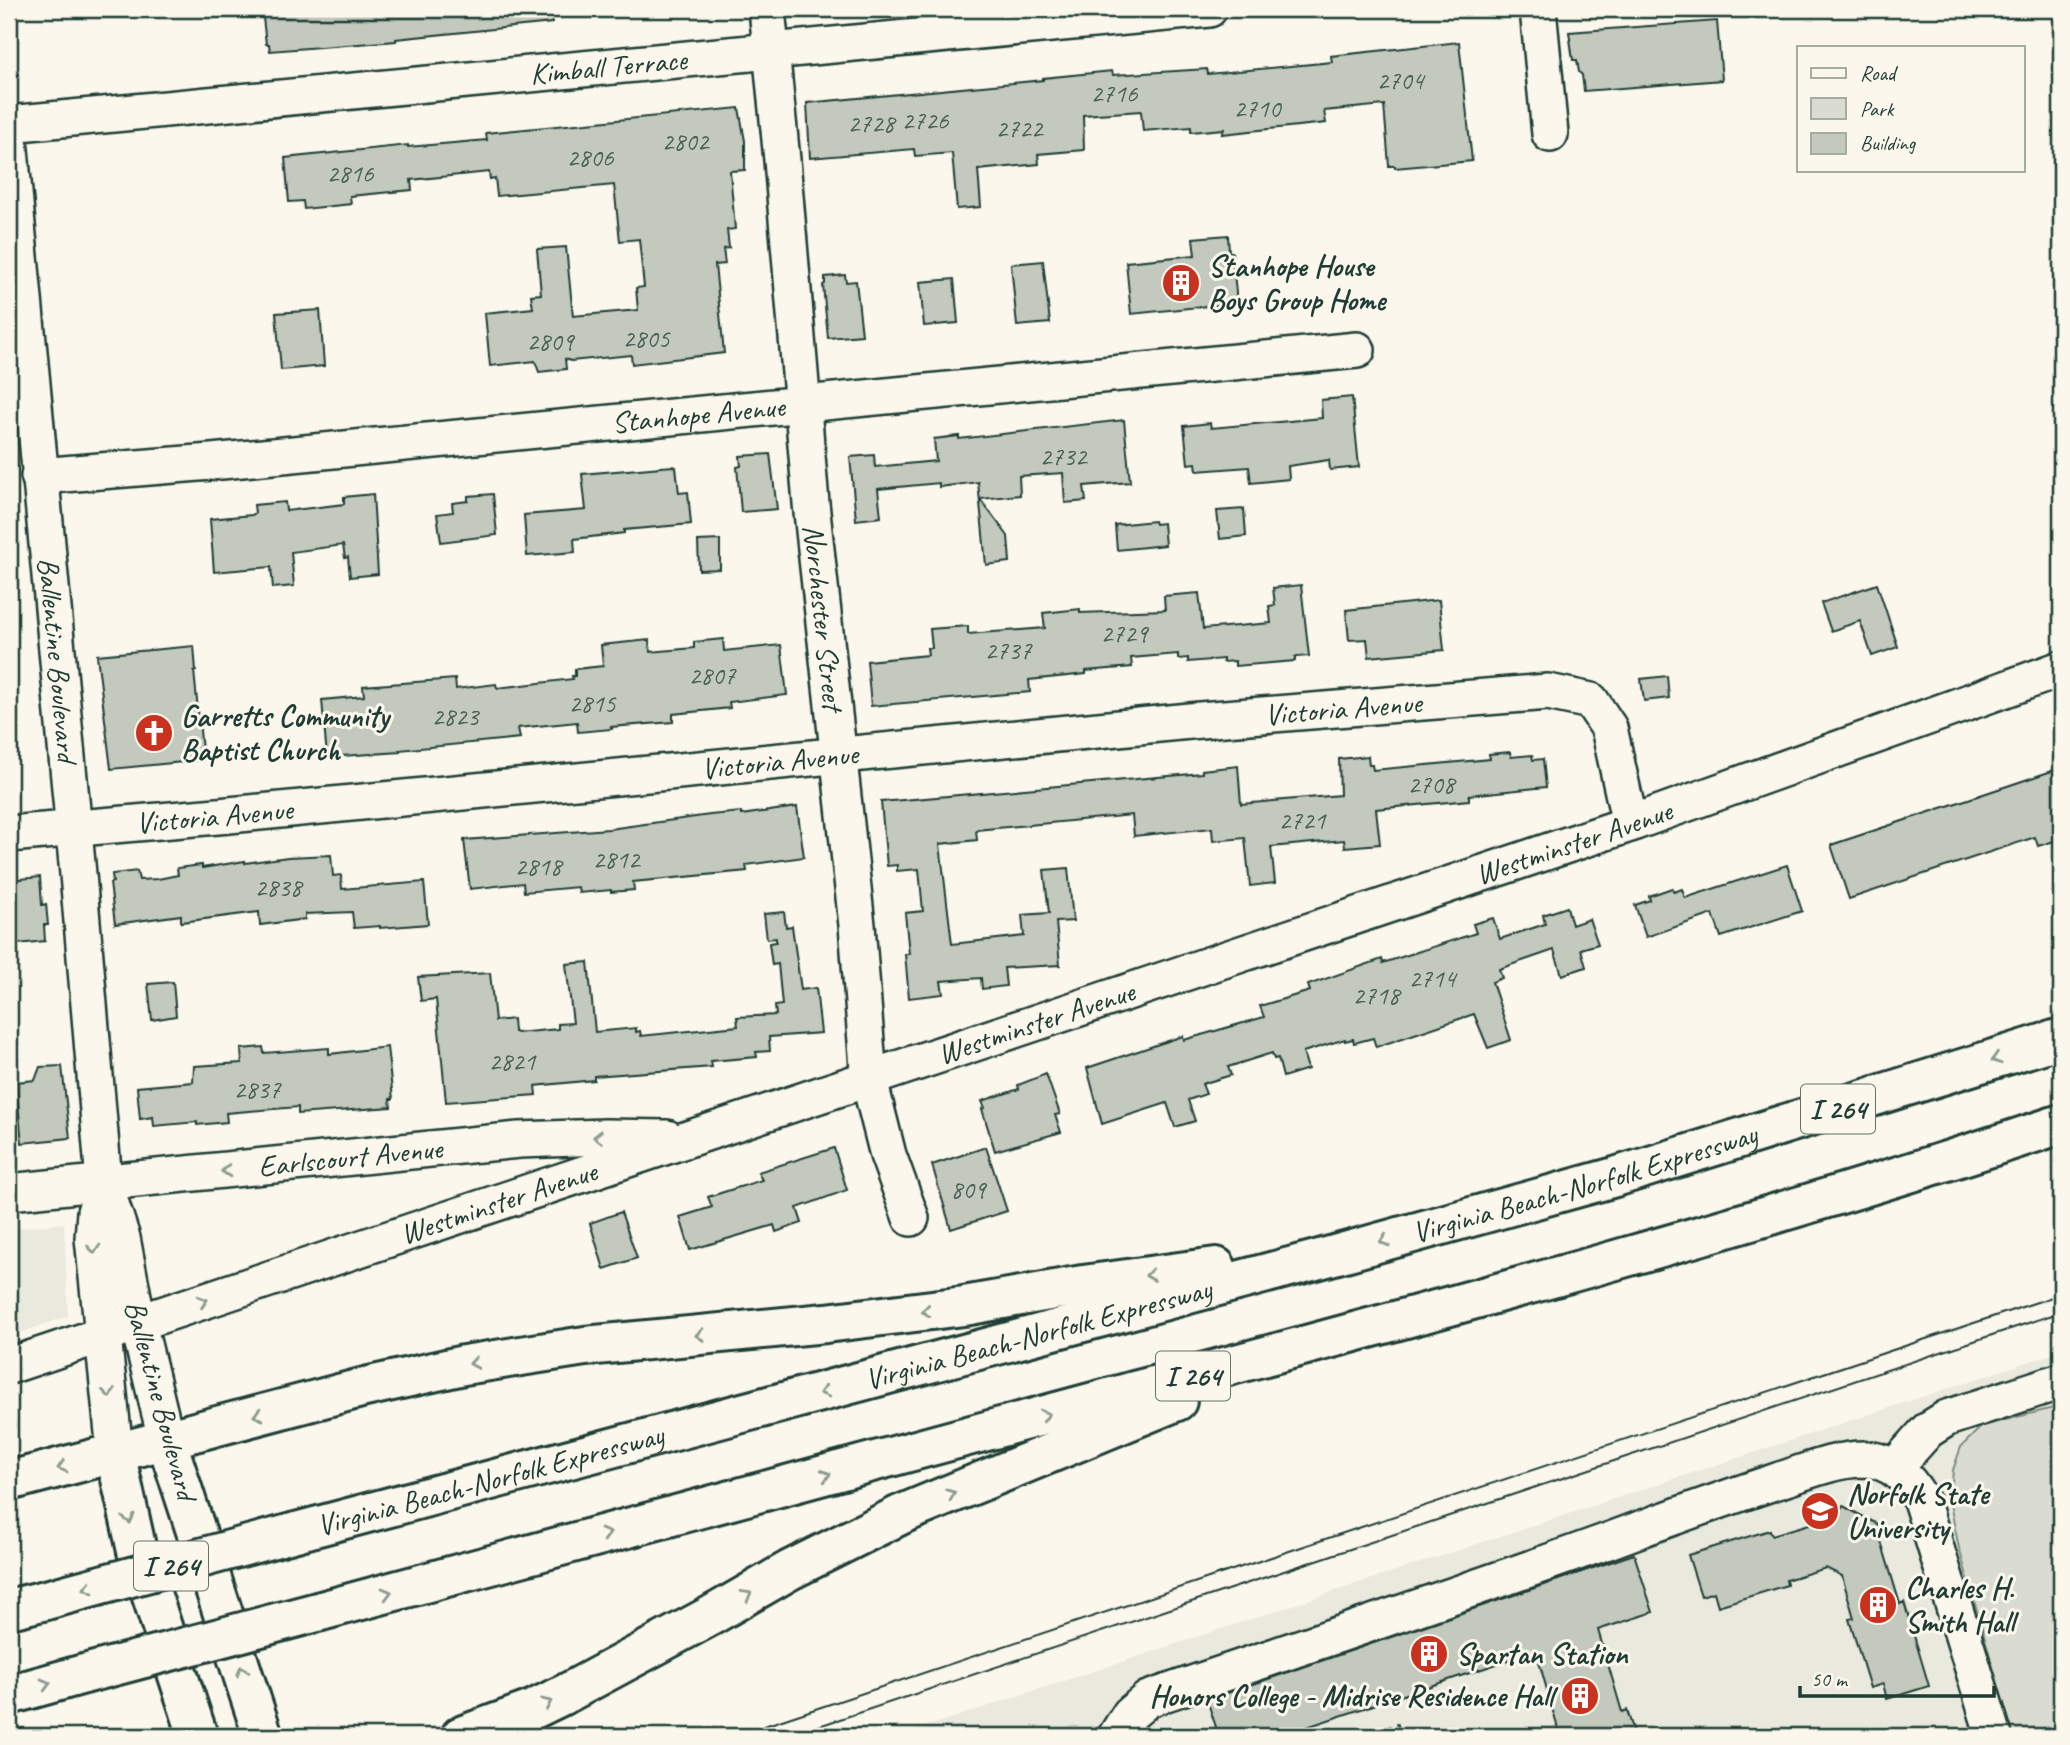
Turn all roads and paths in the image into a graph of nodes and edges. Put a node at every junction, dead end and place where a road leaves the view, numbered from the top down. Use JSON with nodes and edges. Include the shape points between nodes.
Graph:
{"nodes":[{"id":1,"x":767,"y":9,"type":"edge"},
{"id":2,"x":1209,"y":9,"type":"edge"},
{"id":3,"x":1538,"y":9,"type":"edge"},
{"id":4,"x":771,"y":50,"type":"junction"},
{"id":5,"x":9,"y":124,"type":"edge"},
{"id":6,"x":1550,"y":134,"type":"dead end"},
{"id":7,"x":9,"y":139,"type":"edge"},
{"id":8,"x":1357,"y":350,"type":"dead end"},
{"id":9,"x":803,"y":403,"type":"junction"},
{"id":10,"x":39,"y":476,"type":"junction"},
{"id":11,"x":2061,"y":670,"type":"edge"},
{"id":12,"x":839,"y":754,"type":"junction"},
{"id":13,"x":1630,"y":824,"type":"junction"},
{"id":14,"x":74,"y":829,"type":"junction"},
{"id":15,"x":9,"y":834,"type":"edge"},
{"id":16,"x":2061,"y":1038,"type":"edge"},
{"id":17,"x":869,"y":1080,"type":"junction"},
{"id":18,"x":2061,"y":1124,"type":"edge"},
{"id":19,"x":691,"y":1139,"type":"junction"},
{"id":20,"x":104,"y":1182,"type":"junction"},
{"id":21,"x":9,"y":1192,"type":"edge"},
{"id":22,"x":911,"y":1218,"type":"dead end"},
{"id":23,"x":1316,"y":1260,"type":"junction"},
{"id":24,"x":138,"y":1323,"type":"junction"},
{"id":25,"x":102,"y":1335,"type":"junction"},
{"id":26,"x":1327,"y":1340,"type":"junction"},
{"id":27,"x":9,"y":1366,"type":"edge"},
{"id":28,"x":2061,"y":1381,"type":"edge"},
{"id":29,"x":166,"y":1439,"type":"junction"},
{"id":30,"x":115,"y":1452,"type":"junction"},
{"id":31,"x":1894,"y":1468,"type":"junction"},
{"id":32,"x":9,"y":1482,"type":"edge"},
{"id":33,"x":9,"y":1609,"type":"edge"},
{"id":34,"x":9,"y":1695,"type":"edge"},
{"id":35,"x":1399,"y":1725,"type":"dead end"},
{"id":36,"x":198,"y":1736,"type":"edge"},
{"id":37,"x":263,"y":1736,"type":"edge"},
{"id":38,"x":461,"y":1736,"type":"edge"},
{"id":39,"x":1116,"y":1736,"type":"edge"},
{"id":40,"x":1362,"y":1736,"type":"edge"},
{"id":41,"x":1994,"y":1736,"type":"edge"}],
"edges":[{"from":1,"to":4,"type":"street","name":"Norchester Street"},
{"from":2,"to":4,"type":"street","name":"Kimball Terrace"},
{"from":3,"to":6,"type":"street"},
{"from":4,"to":5,"type":"street","name":"Kimball Terrace"},
{"from":4,"to":9,"type":"street","name":"Norchester Street"},
{"from":7,"to":10,"type":"street","name":"Ballentine Boulevard"},
{"from":8,"to":9,"type":"street","name":"Stanhope Avenue"},
{"from":9,"to":10,"type":"street","name":"Stanhope Avenue"},
{"from":9,"to":12,"type":"street","name":"Norchester Street"},
{"from":10,"to":14,"type":"street","name":"Ballentine Boulevard"},
{"from":11,"to":13,"type":"street","name":"Westminster Avenue"},
{"from":12,"to":13,"type":"street","name":"Victoria Avenue","via":[[1548,692],[1591,701],[1609,728]]},
{"from":12,"to":14,"type":"street","name":"Victoria Avenue"},
{"from":12,"to":17,"type":"street","name":"Norchester Street"},
{"from":13,"to":17,"type":"street","name":"Westminster Avenue"},
{"from":14,"to":15,"type":"street","name":"Victoria Avenue"},
{"from":14,"to":20,"type":"street","name":"Ballentine Boulevard"},
{"from":16,"to":23,"type":"main road","name":"Virginia Beach-Norfolk Expressway","number":"I 264","one_way":true,"via":[[1628,1173]]},
{"from":17,"to":19,"type":"street","name":"Westminster Avenue"},
{"from":17,"to":22,"type":"street","name":"Norchester Street","via":[[888,1155]]},
{"from":18,"to":26,"type":"main road","number":"I 264","via":[[1745,1223]]},
{"from":19,"to":20,"type":"street","name":"Earlscourt Avenue","one_way":true,"via":[[519,1140]]},
{"from":24,"to":19,"type":"street","name":"Westminster Avenue","one_way":true},
{"from":20,"to":21,"type":"street","name":"Earlscourt Avenue"},
{"from":20,"to":24,"type":"street","name":"Ballentine Boulevard","via":[[122,1238]]},
{"from":20,"to":25,"type":"street","name":"Ballentine Boulevard","one_way":true,"via":[[93,1238]]},
{"from":23,"to":29,"type":"main road","one_way":true,"via":[[1199,1268],[964,1306],[585,1346],[464,1364]]},
{"from":23,"to":33,"type":"main road","name":"Virginia Beach-Norfolk Expressway","number":"I 264","one_way":true,"bridge":true},
{"from":24,"to":25,"type":"street","name":"Westminster Avenue"},
{"from":24,"to":29,"type":"street","name":"Ballentine Boulevard"},
{"from":25,"to":27,"type":"street","name":"Westminster Avenue"},
{"from":25,"to":30,"type":"street","name":"Ballentine Boulevard","one_way":true},
{"from":34,"to":26,"type":"main road","number":"I 264","one_way":true,"bridge":true},
{"from":38,"to":26,"type":"main road","one_way":true,"via":[[567,1693],[902,1514]]},
{"from":28,"to":31,"type":"street","via":[[1947,1418],[1928,1430]]},
{"from":29,"to":30,"type":"main road"},
{"from":37,"to":29,"type":"main road","name":"Ballentine Boulevard","one_way":true},
{"from":30,"to":32,"type":"main road","one_way":true},
{"from":30,"to":36,"type":"main road","name":"Ballentine Boulevard","one_way":true,"via":[[137,1551]]},
{"from":31,"to":39,"type":"street","via":[[1862,1459],[1832,1464],[1708,1504],[1148,1699],[1130,1714]]},
{"from":31,"to":41,"type":"street","via":[[1921,1500]]},
{"from":35,"to":40,"type":"path"}]}
